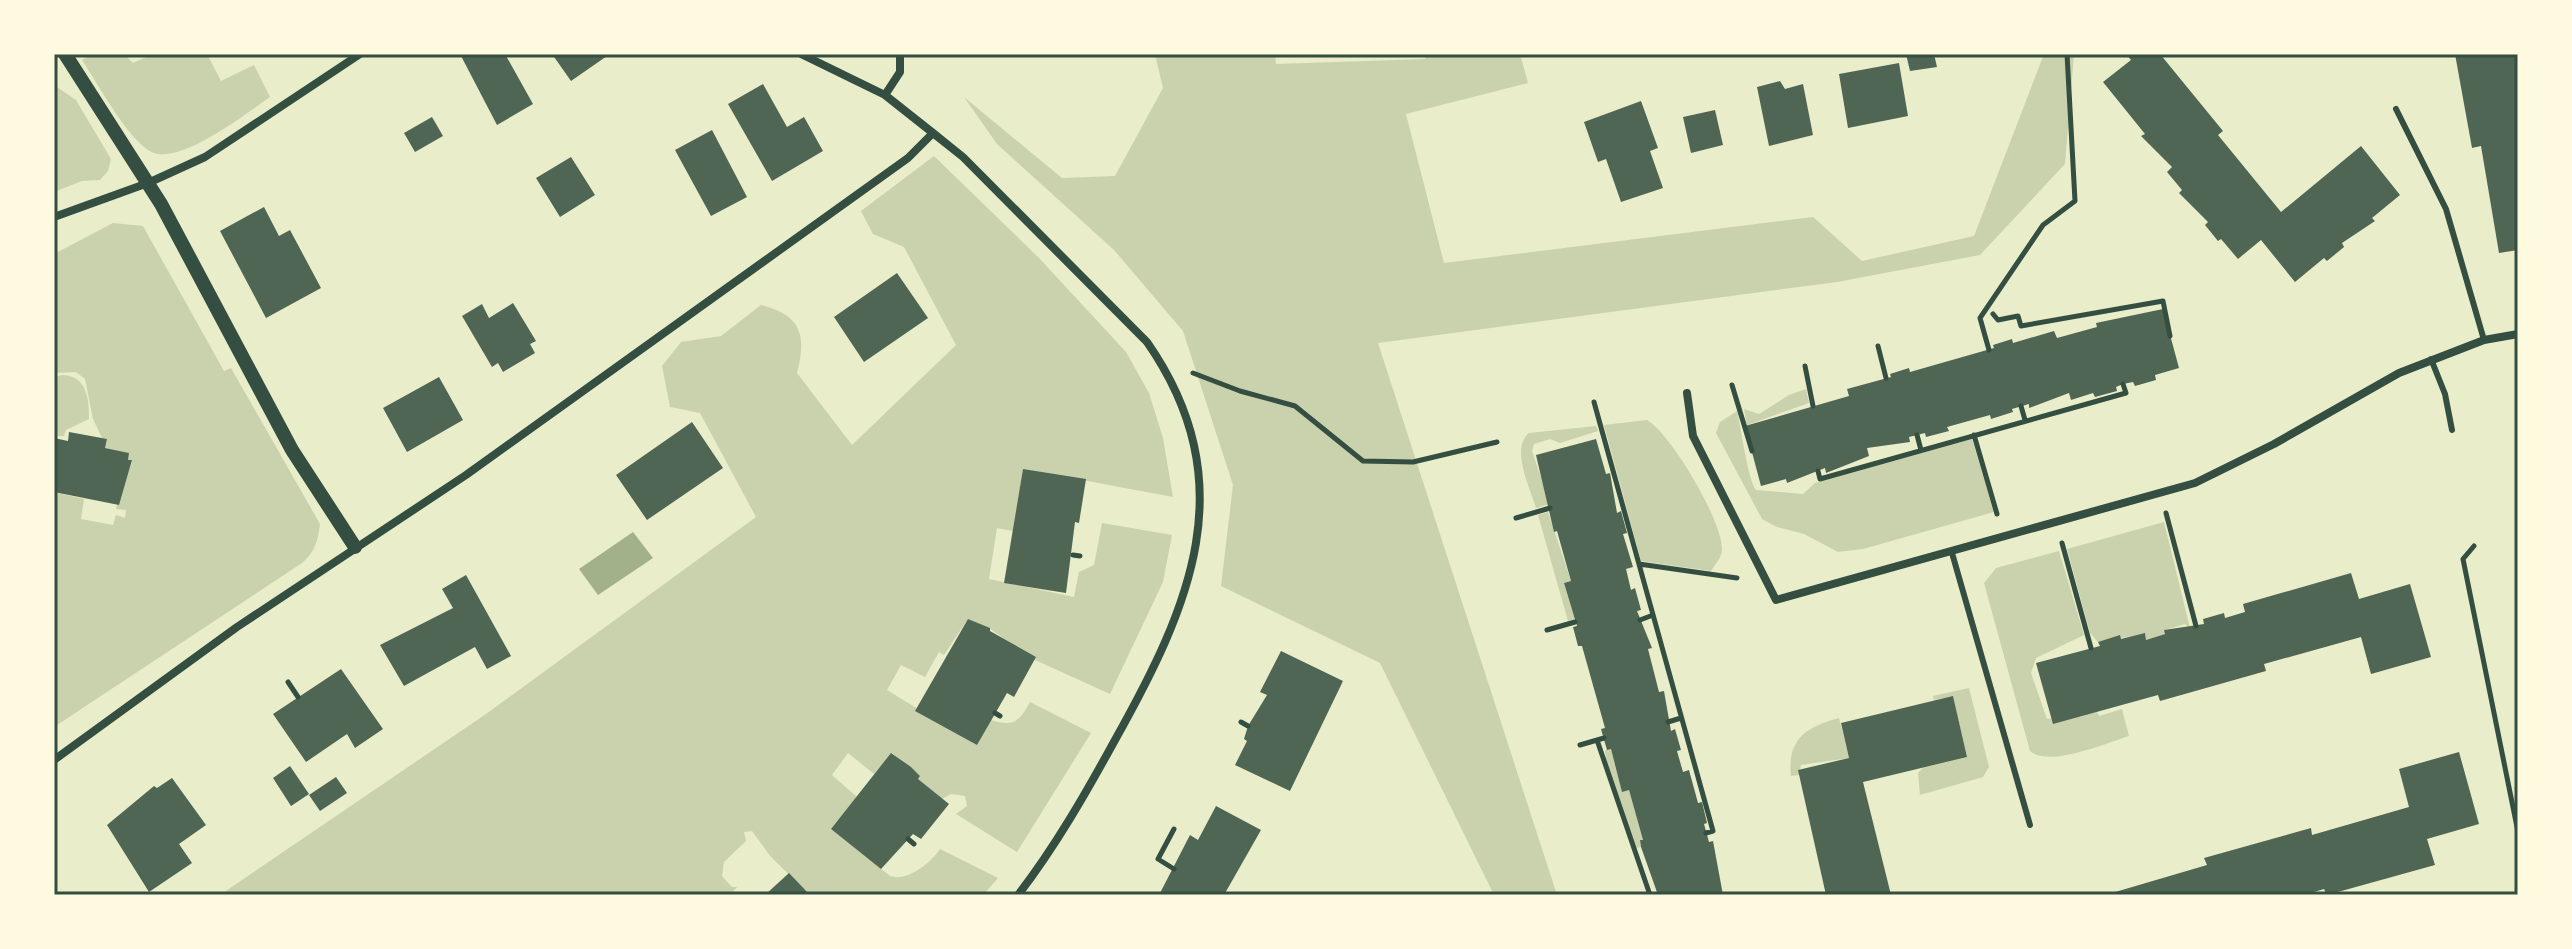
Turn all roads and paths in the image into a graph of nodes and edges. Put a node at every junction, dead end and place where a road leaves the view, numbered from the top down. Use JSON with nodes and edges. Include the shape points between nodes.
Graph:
{"nodes":[{"id":1,"x":65,"y":54,"type":"edge"},
{"id":2,"x":360,"y":54,"type":"edge"},
{"id":3,"x":801,"y":54,"type":"edge"},
{"id":4,"x":900,"y":54,"type":"edge"},
{"id":5,"x":2067,"y":54,"type":"edge"},
{"id":6,"x":885,"y":95,"type":"junction"},
{"id":7,"x":2396,"y":109,"type":"dead end"},
{"id":8,"x":933,"y":133,"type":"junction"},
{"id":9,"x":148,"y":183,"type":"junction"},
{"id":10,"x":54,"y":217,"type":"edge"},
{"id":11,"x":2104,"y":311,"type":"junction"},
{"id":12,"x":1993,"y":314,"type":"dead end"},
{"id":13,"x":2107,"y":320,"type":"dead end"},
{"id":14,"x":2518,"y":334,"type":"edge"},
{"id":15,"x":2170,"y":336,"type":"dead end"},
{"id":16,"x":2484,"y":340,"type":"junction"},
{"id":17,"x":1878,"y":346,"type":"dead end"},
{"id":18,"x":1989,"y":350,"type":"dead end"},
{"id":19,"x":2431,"y":359,"type":"junction"},
{"id":20,"x":1163,"y":366,"type":"junction"},
{"id":21,"x":1805,"y":366,"type":"dead end"},
{"id":22,"x":1886,"y":378,"type":"dead end"},
{"id":23,"x":2123,"y":384,"type":"dead end"},
{"id":24,"x":1732,"y":385,"type":"dead end"},
{"id":25,"x":1687,"y":393,"type":"dead end"},
{"id":26,"x":1594,"y":402,"type":"dead end"},
{"id":27,"x":1813,"y":406,"type":"dead end"},
{"id":28,"x":2021,"y":406,"type":"dead end"},
{"id":29,"x":2025,"y":420,"type":"junction"},
{"id":30,"x":2452,"y":430,"type":"dead end"},
{"id":31,"x":1917,"y":435,"type":"dead end"},
{"id":32,"x":1974,"y":435,"type":"junction"},
{"id":33,"x":1497,"y":442,"type":"dead end"},
{"id":34,"x":1921,"y":450,"type":"junction"},
{"id":35,"x":1752,"y":451,"type":"dead end"},
{"id":36,"x":1818,"y":471,"type":"dead end"},
{"id":37,"x":2161,"y":493,"type":"junction"},
{"id":38,"x":1550,"y":508,"type":"dead end"},
{"id":39,"x":1516,"y":518,"type":"dead end"},
{"id":40,"x":2056,"y":523,"type":"junction"},
{"id":41,"x":2004,"y":538,"type":"junction"},
{"id":42,"x":2474,"y":546,"type":"dead end"},
{"id":43,"x":355,"y":547,"type":"junction"},
{"id":44,"x":1952,"y":553,"type":"junction"},
{"id":45,"x":1639,"y":564,"type":"junction"},
{"id":46,"x":1767,"y":582,"type":"junction"},
{"id":47,"x":1653,"y":615,"type":"junction"},
{"id":48,"x":1640,"y":620,"type":"dead end"},
{"id":49,"x":1575,"y":622,"type":"dead end"},
{"id":50,"x":2196,"y":626,"type":"dead end"},
{"id":51,"x":1547,"y":630,"type":"dead end"},
{"id":52,"x":2091,"y":648,"type":"dead end"},
{"id":53,"x":288,"y":682,"type":"dead end"},
{"id":54,"x":298,"y":697,"type":"dead end"},
{"id":55,"x":1681,"y":718,"type":"junction"},
{"id":56,"x":1241,"y":722,"type":"dead end"},
{"id":57,"x":1668,"y":722,"type":"dead end"},
{"id":58,"x":1248,"y":726,"type":"dead end"},
{"id":59,"x":1580,"y":745,"type":"dead end"},
{"id":60,"x":54,"y":760,"type":"edge"},
{"id":61,"x":2030,"y":825,"type":"dead end"},
{"id":62,"x":1174,"y":829,"type":"dead end"},
{"id":63,"x":2518,"y":832,"type":"edge"},
{"id":64,"x":1706,"y":833,"type":"dead end"},
{"id":65,"x":908,"y":839,"type":"dead end"},
{"id":66,"x":914,"y":844,"type":"dead end"},
{"id":67,"x":1174,"y":869,"type":"dead end"},
{"id":68,"x":1018,"y":895,"type":"edge"},
{"id":69,"x":1650,"y":895,"type":"edge"}],
"edges":[{"from":1,"to":9,"type":"street"},
{"from":2,"to":9,"type":"street","via":[[205,157]]},
{"from":3,"to":6,"type":"street"},
{"from":4,"to":6,"type":"street","via":[[900,72]]},
{"from":5,"to":18,"type":"path","via":[[2075,201],[2043,225],[1980,318]]},
{"from":6,"to":8,"type":"street"},
{"from":7,"to":16,"type":"lane","via":[[2446,209]]},
{"from":8,"to":20,"type":"street","via":[[1118,310]]},
{"from":8,"to":43,"type":"street","via":[[908,158],[537,425]]},
{"from":9,"to":10,"type":"street"},
{"from":9,"to":43,"type":"street","via":[[292,450]]},
{"from":11,"to":12,"type":"path","via":[[2021,326],[2018,316],[1998,320]]},
{"from":11,"to":13,"type":"path"},
{"from":11,"to":15,"type":"path","via":[[2163,301]]},
{"from":14,"to":16,"type":"street"},
{"from":16,"to":19,"type":"street"},
{"from":17,"to":22,"type":"path"},
{"from":19,"to":30,"type":"lane"},
{"from":19,"to":37,"type":"street","via":[[2235,464]]},
{"from":20,"to":33,"type":"path","via":[[1295,406],[1363,461],[1413,462]]},
{"from":20,"to":68,"type":"street","via":[[1182,408],[1196,463],[1200,520],[1192,573],[1170,632],[1122,727]]},
{"from":21,"to":27,"type":"path"},
{"from":23,"to":29,"type":"path","via":[[2126,393]]},
{"from":24,"to":35,"type":"path"},
{"from":25,"to":46,"type":"street","via":[[1693,436]]},
{"from":26,"to":45,"type":"path","via":[[1618,504]]},
{"from":28,"to":29,"type":"path"},
{"from":29,"to":32,"type":"path"},
{"from":31,"to":34,"type":"path"},
{"from":32,"to":34,"type":"path"},
{"from":32,"to":41,"type":"path"},
{"from":34,"to":36,"type":"path","via":[[1820,479]]},
{"from":37,"to":40,"type":"street"},
{"from":37,"to":50,"type":"path"},
{"from":38,"to":39,"type":"path"},
{"from":40,"to":41,"type":"street"},
{"from":40,"to":52,"type":"path"},
{"from":41,"to":44,"type":"street"},
{"from":42,"to":63,"type":"path","via":[[2463,559]]},
{"from":43,"to":60,"type":"street"},
{"from":44,"to":46,"type":"street","via":[[1776,600]]},
{"from":44,"to":61,"type":"lane"},
{"from":45,"to":46,"type":"path"},
{"from":45,"to":47,"type":"path"},
{"from":47,"to":48,"type":"path"},
{"from":47,"to":55,"type":"path"},
{"from":49,"to":51,"type":"path"},
{"from":53,"to":54,"type":"path"},
{"from":55,"to":57,"type":"path"},
{"from":55,"to":64,"type":"path","via":[[1713,831]]},
{"from":56,"to":58,"type":"path"},
{"from":59,"to":69,"type":"path","via":[[1600,739]]},
{"from":62,"to":67,"type":"path","via":[[1158,859]]},
{"from":65,"to":66,"type":"path"}]}
